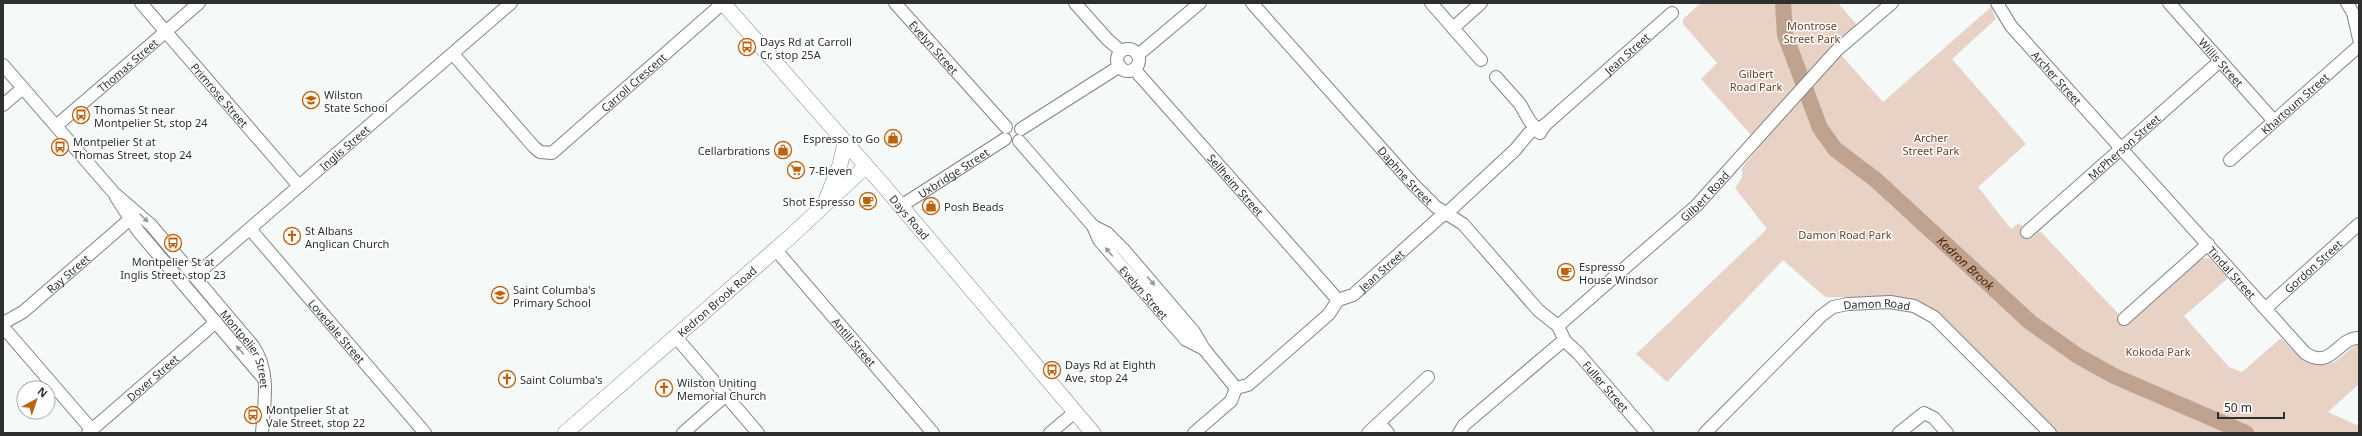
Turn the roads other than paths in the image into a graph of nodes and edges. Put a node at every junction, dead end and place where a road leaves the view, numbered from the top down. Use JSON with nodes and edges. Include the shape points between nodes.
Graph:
{"nodes":[{"id":1,"x":142,"y":3,"type":"edge"},
{"id":2,"x":199,"y":3,"type":"edge"},
{"id":3,"x":510,"y":3,"type":"edge"},
{"id":4,"x":723,"y":3,"type":"edge"},
{"id":5,"x":895,"y":3,"type":"edge"},
{"id":6,"x":1075,"y":3,"type":"edge"},
{"id":7,"x":1200,"y":3,"type":"edge"},
{"id":8,"x":1252,"y":3,"type":"edge"},
{"id":9,"x":1431,"y":3,"type":"edge"},
{"id":10,"x":1481,"y":3,"type":"edge"},
{"id":11,"x":1892,"y":3,"type":"edge"},
{"id":12,"x":1997,"y":3,"type":"edge"},
{"id":13,"x":2169,"y":3,"type":"edge"},
{"id":14,"x":2347,"y":3,"type":"edge"},
{"id":15,"x":1672,"y":13,"type":"dead end"},
{"id":16,"x":1453,"y":28,"type":"junction"},
{"id":17,"x":165,"y":32,"type":"junction"},
{"id":18,"x":2359,"y":39,"type":"edge"},
{"id":19,"x":2359,"y":46,"type":"edge"},
{"id":20,"x":1121,"y":51,"type":"junction"},
{"id":21,"x":453,"y":54,"type":"junction"},
{"id":22,"x":1138,"y":55,"type":"junction"},
{"id":23,"x":1481,"y":60,"type":"dead end"},
{"id":24,"x":2220,"y":61,"type":"junction"},
{"id":25,"x":3,"y":65,"type":"edge"},
{"id":26,"x":1120,"y":66,"type":"junction"},
{"id":27,"x":1134,"y":69,"type":"junction"},
{"id":28,"x":1496,"y":77,"type":"dead end"},
{"id":29,"x":23,"y":88,"type":"junction"},
{"id":30,"x":3,"y":105,"type":"edge"},
{"id":31,"x":2274,"y":121,"type":"junction"},
{"id":32,"x":56,"y":126,"type":"junction"},
{"id":33,"x":1540,"y":129,"type":"junction"},
{"id":34,"x":1005,"y":133,"type":"junction"},
{"id":35,"x":1020,"y":135,"type":"junction"},
{"id":36,"x":845,"y":143,"type":"junction"},
{"id":37,"x":2121,"y":150,"type":"junction"},
{"id":38,"x":2230,"y":160,"type":"dead end"},
{"id":39,"x":866,"y":166,"type":"junction"},
{"id":40,"x":299,"y":186,"type":"junction"},
{"id":41,"x":114,"y":193,"type":"junction"},
{"id":42,"x":901,"y":206,"type":"junction"},
{"id":43,"x":823,"y":207,"type":"junction"},
{"id":44,"x":1447,"y":213,"type":"junction"},
{"id":45,"x":129,"y":220,"type":"junction"},
{"id":46,"x":2359,"y":224,"type":"edge"},
{"id":47,"x":250,"y":229,"type":"junction"},
{"id":48,"x":2027,"y":232,"type":"dead end"},
{"id":49,"x":2208,"y":244,"type":"junction"},
{"id":50,"x":775,"y":249,"type":"junction"},
{"id":51,"x":195,"y":276,"type":"junction"},
{"id":52,"x":1338,"y":300,"type":"junction"},
{"id":53,"x":2266,"y":308,"type":"junction"},
{"id":54,"x":2124,"y":319,"type":"dead end"},
{"id":55,"x":216,"y":322,"type":"junction"},
{"id":56,"x":3,"y":323,"type":"edge"},
{"id":57,"x":1558,"y":326,"type":"junction"},
{"id":58,"x":3,"y":327,"type":"edge"},
{"id":59,"x":675,"y":336,"type":"junction"},
{"id":60,"x":2357,"y":338,"type":"edge"},
{"id":61,"x":1564,"y":340,"type":"junction"},
{"id":62,"x":1428,"y":377,"type":"dead end"},
{"id":63,"x":265,"y":380,"type":"junction"},
{"id":64,"x":1236,"y":388,"type":"junction"},
{"id":65,"x":726,"y":395,"type":"junction"},
{"id":66,"x":1075,"y":412,"type":"junction"},
{"id":67,"x":1379,"y":423,"type":"junction"},
{"id":68,"x":90,"y":431,"type":"edge"},
{"id":69,"x":262,"y":433,"type":"edge"},
{"id":70,"x":425,"y":433,"type":"edge"},
{"id":71,"x":565,"y":433,"type":"edge"},
{"id":72,"x":683,"y":433,"type":"edge"},
{"id":73,"x":758,"y":433,"type":"edge"},
{"id":74,"x":933,"y":433,"type":"edge"},
{"id":75,"x":1050,"y":433,"type":"edge"},
{"id":76,"x":1093,"y":433,"type":"edge"},
{"id":77,"x":1194,"y":433,"type":"edge"},
{"id":78,"x":1368,"y":433,"type":"edge"},
{"id":79,"x":1388,"y":433,"type":"edge"},
{"id":80,"x":1459,"y":433,"type":"edge"},
{"id":81,"x":1647,"y":433,"type":"edge"},
{"id":82,"x":1705,"y":433,"type":"edge"},
{"id":83,"x":1899,"y":433,"type":"edge"},
{"id":84,"x":1946,"y":433,"type":"edge"},
{"id":85,"x":2050,"y":433,"type":"edge"}],
"edges":[{"from":1,"to":17,"type":"street","name":"Primrose Street"},
{"from":2,"to":17,"type":"street","name":"Thomas Street"},
{"from":3,"to":21,"type":"street","name":"Inglis Street"},
{"from":4,"to":21,"type":"street","name":"Carroll Crescent","via":[[556,149],[539,155]]},
{"from":4,"to":36,"type":"main road","name":"Days Road"},
{"from":5,"to":34,"type":"street","name":"Evelyn Street"},
{"from":6,"to":20,"type":"street"},
{"from":7,"to":22,"type":"street"},
{"from":8,"to":44,"type":"street","name":"Daphne Street","via":[[1426,199]]},
{"from":9,"to":16,"type":"street"},
{"from":10,"to":16,"type":"street"},
{"from":11,"to":57,"type":"street","name":"Gilbert Road","via":[[1837,50],[1696,206]]},
{"from":12,"to":37,"type":"street","name":"Archer Street","via":[[2011,26]]},
{"from":13,"to":24,"type":"street","name":"Willis Street"},
{"from":14,"to":18,"type":"street","via":[[2355,19]]},
{"from":15,"to":33,"type":"street","name":"Jean Street"},
{"from":16,"to":23,"type":"street"},
{"from":17,"to":32,"type":"street","name":"Thomas Street"},
{"from":17,"to":40,"type":"street","name":"Primrose Street"},
{"from":19,"to":31,"type":"street","name":"Khartoum Street"},
{"from":20,"to":22,"type":"street","via":[[1131,49]]},
{"from":20,"to":26,"type":"street","via":[[1117,58]]},
{"from":21,"to":40,"type":"street","name":"Inglis Street"},
{"from":22,"to":27,"type":"street","via":[[1139,63]]},
{"from":24,"to":31,"type":"street","name":"Willis Street"},
{"from":24,"to":37,"type":"street","name":"McPherson Street"},
{"from":25,"to":29,"type":"street","name":"Montpelier Street"},
{"from":26,"to":27,"type":"street","via":[[1126,70]]},
{"from":26,"to":35,"type":"street"},
{"from":27,"to":52,"type":"street","name":"Sellheim Street"},
{"from":28,"to":33,"type":"street"},
{"from":29,"to":30,"type":"street"},
{"from":29,"to":32,"type":"street","name":"Montpelier Street"},
{"from":31,"to":38,"type":"street","name":"Khartoum Street"},
{"from":32,"to":41,"type":"street","name":"Montpelier Street"},
{"from":33,"to":44,"type":"street","name":"Jean Street","via":[[1523,138],[1515,150]]},
{"from":34,"to":35,"type":"street","via":[[1011,144]]},
{"from":34,"to":35,"type":"street","via":[[1014,124]]},
{"from":34,"to":42,"type":"street","name":"Uxbridge Street"},
{"from":35,"to":64,"type":"street","name":"Evelyn Street","via":[[1093,226],[1099,240],[1186,340],[1204,349]]},
{"from":36,"to":39,"type":"main road","name":"Days Road"},
{"from":36,"to":43,"type":"main road","via":[[840,165]]},
{"from":37,"to":48,"type":"street","name":"McPherson Street"},
{"from":37,"to":49,"type":"street","name":"Tindal Street"},
{"from":39,"to":42,"type":"main road","name":"Days Road"},
{"from":39,"to":43,"type":"main road","name":"Kedron Brook Road"},
{"from":40,"to":47,"type":"street","name":"Inglis Street"},
{"from":41,"to":45,"type":"street","name":"Montpelier Street"},
{"from":41,"to":51,"type":"street","name":"Montpelier Street","one_way":true,"via":[[144,218]]},
{"from":42,"to":66,"type":"main road","name":"Days Road"},
{"from":43,"to":50,"type":"main road","name":"Kedron Brook Road"},
{"from":44,"to":52,"type":"street","name":"Jean Street","via":[[1438,218],[1353,295]]},
{"from":44,"to":57,"type":"street","name":"Daphne Street","via":[[1463,224],[1538,310]]},
{"from":45,"to":55,"type":"street","name":"Montpelier Street"},
{"from":45,"to":56,"type":"street","name":"Ray Street","via":[[23,312]]},
{"from":46,"to":53,"type":"street","name":"Gordon Street"},
{"from":47,"to":51,"type":"street","name":"Inglis Street"},
{"from":47,"to":70,"type":"street","name":"Lovedale Street"},
{"from":49,"to":53,"type":"street","name":"Tindal Street"},
{"from":49,"to":54,"type":"street"},
{"from":50,"to":59,"type":"main road","name":"Kedron Brook Road"},
{"from":50,"to":74,"type":"street","name":"Antill Street"},
{"from":51,"to":63,"type":"street","name":"Montpelier Street","via":[[257,351],[263,364]]},
{"from":52,"to":64,"type":"street","via":[[1329,314],[1248,385]]},
{"from":53,"to":60,"type":"street","name":"Tindal Street","via":[[2302,350],[2313,357],[2331,355],[2350,340]]},
{"from":63,"to":55,"type":"street","name":"Montpelier Street","one_way":true},
{"from":55,"to":68,"type":"street","name":"Dover Street"},
{"from":57,"to":61,"type":"street","name":"Daphne Street"},
{"from":58,"to":68,"type":"street"},
{"from":59,"to":65,"type":"street"},
{"from":59,"to":71,"type":"main road","name":"Kedron Brook Road"},
{"from":61,"to":80,"type":"street","via":[[1465,424]]},
{"from":61,"to":81,"type":"street","name":"Fuller Street"},
{"from":62,"to":67,"type":"street"},
{"from":63,"to":69,"type":"street"},
{"from":64,"to":77,"type":"street","via":[[1231,401]]},
{"from":65,"to":72,"type":"street"},
{"from":65,"to":73,"type":"street"},
{"from":66,"to":75,"type":"street"},
{"from":66,"to":76,"type":"main road","name":"Days Road"},
{"from":67,"to":78,"type":"street"},
{"from":67,"to":79,"type":"street"},
{"from":82,"to":85,"type":"street","name":"Damon Road","via":[[1821,316],[1833,307],[1890,302],[1914,306],[1934,317]]},
{"from":83,"to":84,"type":"street","via":[[1924,413],[1934,418]]}]}
